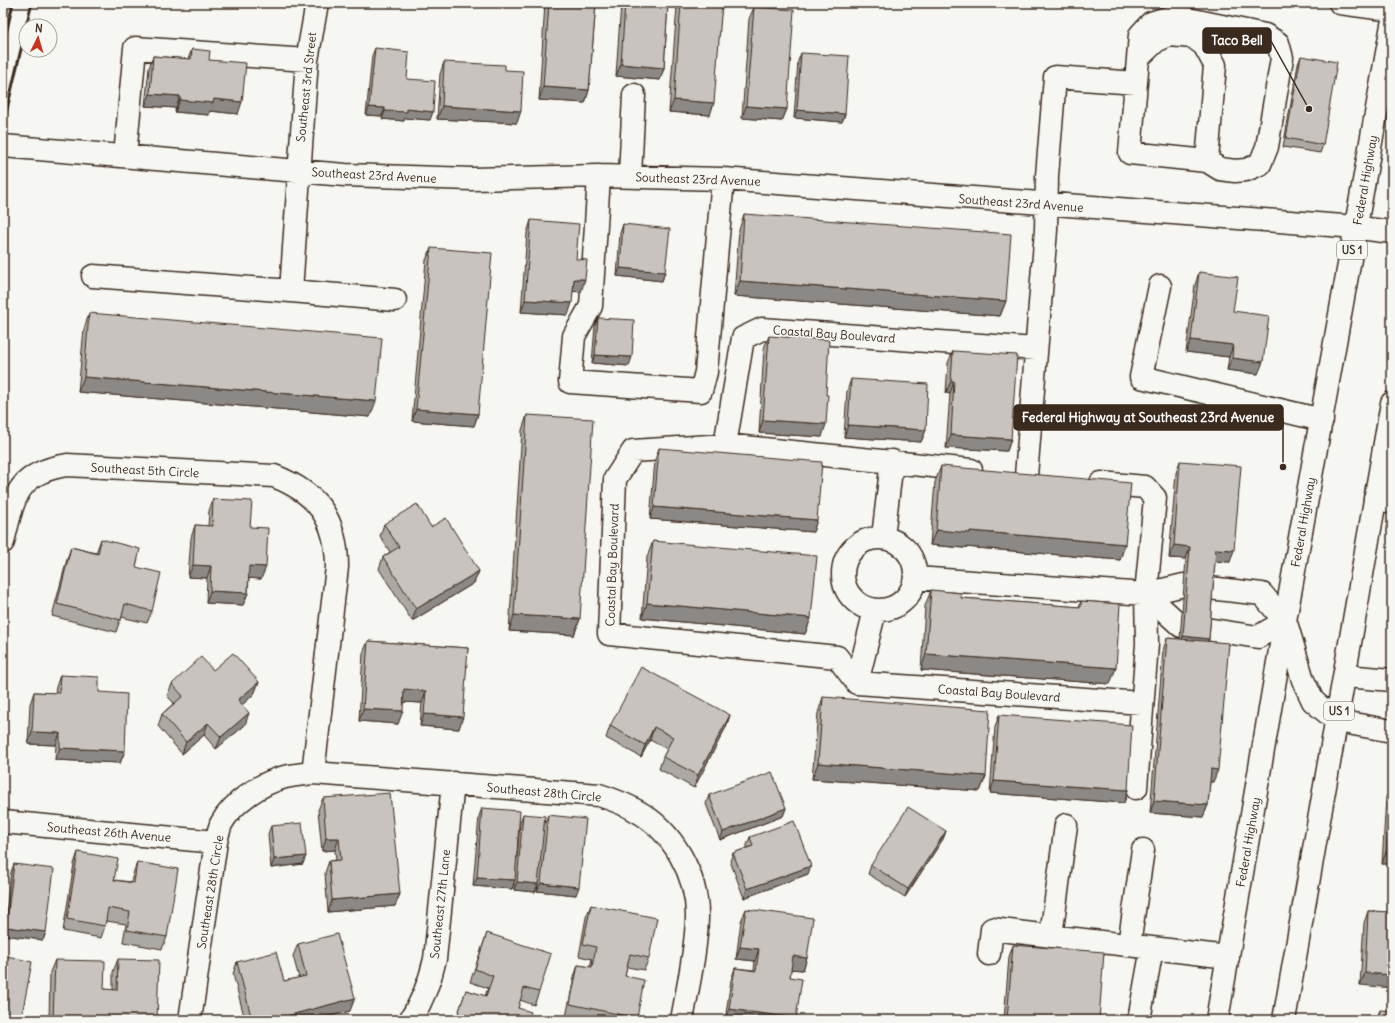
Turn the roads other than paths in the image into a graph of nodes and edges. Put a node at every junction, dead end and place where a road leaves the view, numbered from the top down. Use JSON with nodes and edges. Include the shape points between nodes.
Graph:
{"nodes":[{"id":1,"x":317,"y":3,"type":"edge"},
{"id":2,"x":1340,"y":3,"type":"edge"},
{"id":3,"x":1392,"y":10,"type":"edge"},
{"id":4,"x":1392,"y":25,"type":"edge"},
{"id":5,"x":1138,"y":58,"type":"junction"},
{"id":6,"x":307,"y":60,"type":"junction"},
{"id":7,"x":1136,"y":83,"type":"junction"},
{"id":8,"x":634,"y":95,"type":"dead end"},
{"id":9,"x":3,"y":146,"type":"edge"},
{"id":10,"x":125,"y":156,"type":"junction"},
{"id":11,"x":1206,"y":161,"type":"junction"},
{"id":12,"x":298,"y":172,"type":"junction"},
{"id":13,"x":599,"y":176,"type":"junction"},
{"id":14,"x":630,"y":176,"type":"junction"},
{"id":15,"x":723,"y":180,"type":"junction"},
{"id":16,"x":1048,"y":205,"type":"junction"},
{"id":17,"x":1356,"y":227,"type":"junction"},
{"id":18,"x":1392,"y":232,"type":"edge"},
{"id":19,"x":93,"y":276,"type":"dead end"},
{"id":20,"x":1160,"y":286,"type":"dead end"},
{"id":21,"x":291,"y":291,"type":"junction"},
{"id":22,"x":395,"y":300,"type":"dead end"},
{"id":23,"x":1036,"y":349,"type":"junction"},
{"id":24,"x":1392,"y":403,"type":"edge"},
{"id":25,"x":1322,"y":420,"type":"junction"},
{"id":26,"x":725,"y":445,"type":"junction"},
{"id":27,"x":892,"y":461,"type":"junction"},
{"id":28,"x":1026,"y":476,"type":"junction"},
{"id":29,"x":1050,"y":478,"type":"edge"},
{"id":30,"x":1081,"y":481,"type":"edge"},
{"id":31,"x":1384,"y":500,"type":"edge"},
{"id":32,"x":884,"y":537,"type":"junction"},
{"id":33,"x":3,"y":542,"type":"edge"},
{"id":34,"x":916,"y":578,"type":"junction"},
{"id":35,"x":1184,"y":585,"type":"dead end"},
{"id":36,"x":1209,"y":588,"type":"edge"},
{"id":37,"x":1146,"y":594,"type":"junction"},
{"id":38,"x":875,"y":610,"type":"junction"},
{"id":39,"x":1285,"y":621,"type":"junction"},
{"id":40,"x":1181,"y":626,"type":"dead end"},
{"id":41,"x":1206,"y":629,"type":"edge"},
{"id":42,"x":1345,"y":676,"type":"junction"},
{"id":43,"x":1392,"y":680,"type":"edge"},
{"id":44,"x":857,"y":683,"type":"junction"},
{"id":45,"x":1142,"y":703,"type":"junction"},
{"id":46,"x":1337,"y":721,"type":"junction"},
{"id":47,"x":1392,"y":731,"type":"edge"},
{"id":48,"x":313,"y":773,"type":"junction"},
{"id":49,"x":453,"y":783,"type":"junction"},
{"id":50,"x":1136,"y":788,"type":"dead end"},
{"id":51,"x":3,"y":822,"type":"edge"},
{"id":52,"x":1066,"y":825,"type":"dead end"},
{"id":53,"x":216,"y":842,"type":"junction"},
{"id":54,"x":1143,"y":850,"type":"dead end"},
{"id":55,"x":1051,"y":936,"type":"junction"},
{"id":56,"x":1129,"y":946,"type":"junction"},
{"id":57,"x":1152,"y":948,"type":"junction"},
{"id":58,"x":989,"y":954,"type":"dead end"},
{"id":59,"x":1228,"y":957,"type":"junction"},
{"id":60,"x":190,"y":1020,"type":"edge"},
{"id":61,"x":410,"y":1020,"type":"edge"},
{"id":62,"x":682,"y":1020,"type":"edge"},
{"id":63,"x":1139,"y":1020,"type":"edge"},
{"id":64,"x":1217,"y":1020,"type":"edge"},
{"id":65,"x":1284,"y":1020,"type":"edge"}],
"edges":[{"from":1,"to":6,"type":"street","name":"Southeast 3rd Street"},
{"from":2,"to":3,"type":"street"},
{"from":4,"to":17,"type":"street","name":"Federal Highway","number":"US 1"},
{"from":5,"to":7,"type":"street"},
{"from":5,"to":11,"type":"street","via":[[1156,40],[1169,35],[1193,37],[1204,45],[1215,65]]},
{"from":5,"to":11,"type":"street","via":[[1140,35],[1151,24],[1167,18],[1188,19],[1265,35],[1278,43],[1282,58],[1267,147],[1260,164],[1246,170],[1235,170],[1220,169]]},
{"from":6,"to":10,"type":"street","via":[[135,48]]},
{"from":6,"to":12,"type":"street","name":"Southeast 3rd Street"},
{"from":7,"to":11,"type":"street","via":[[1130,153]]},
{"from":7,"to":16,"type":"street","via":[[1055,77],[1047,176]]},
{"from":8,"to":14,"type":"street"},
{"from":9,"to":10,"type":"street","name":"Southeast 23rd Avenue"},
{"from":10,"to":12,"type":"street","name":"Southeast 23rd Avenue"},
{"from":12,"to":13,"type":"street","name":"Southeast 23rd Avenue","via":[[464,179]]},
{"from":12,"to":21,"type":"street","name":"Southeast 3rd Street"},
{"from":13,"to":14,"type":"street","name":"Southeast 23rd Avenue"},
{"from":13,"to":15,"type":"street","via":[[591,306],[574,336],[570,382],[701,391],[706,372]]},
{"from":14,"to":15,"type":"street","name":"Southeast 23rd Avenue"},
{"from":15,"to":16,"type":"street","name":"Southeast 23rd Avenue"},
{"from":16,"to":17,"type":"street","name":"Southeast 23rd Avenue"},
{"from":16,"to":23,"type":"street"},
{"from":17,"to":18,"type":"street","name":"Southeast 23rd Avenue"},
{"from":17,"to":25,"type":"street","name":"Federal Highway","number":"US 1"},
{"from":19,"to":21,"type":"street"},
{"from":20,"to":25,"type":"street","via":[[1141,377]]},
{"from":21,"to":22,"type":"street"},
{"from":23,"to":26,"type":"street","name":"Coastal Bay Boulevard","via":[[762,328],[743,338]]},
{"from":23,"to":28,"type":"street"},
{"from":24,"to":31,"type":"street","number":"US 1"},
{"from":25,"to":39,"type":"street","name":"Federal Highway","number":"US 1"},
{"from":26,"to":27,"type":"street","name":"Coastal Bay Boulevard"},
{"from":26,"to":44,"type":"street","name":"Coastal Bay Boulevard","via":[[633,451],[615,479],[609,634],[837,657]]},
{"from":27,"to":28,"type":"street","name":"Coastal Bay Boulevard"},
{"from":27,"to":32,"type":"street"},
{"from":28,"to":29,"type":"street","name":"Coastal Bay Boulevard"},
{"from":30,"to":37,"type":"street","via":[[1145,487],[1155,498]]},
{"from":31,"to":42,"type":"street","number":"US 1"},
{"from":32,"to":34,"type":"street","via":[[897,542],[908,551],[915,564]]},
{"from":32,"to":38,"type":"street","via":[[869,538],[856,545],[847,556],[843,569],[844,584],[850,596],[861,606]]},
{"from":33,"to":48,"type":"street","name":"Southeast 5th Circle","via":[[18,491],[31,477],[48,468],[67,465],[274,476],[292,483],[308,494],[322,509],[332,527],[337,546],[337,567]]},
{"from":34,"to":37,"type":"street"},
{"from":34,"to":38,"type":"street","via":[[911,592],[902,603],[889,609]]},
{"from":35,"to":37,"type":"street"},
{"from":36,"to":39,"type":"street","via":[[1262,594]]},
{"from":37,"to":40,"type":"street"},
{"from":37,"to":45,"type":"street"},
{"from":38,"to":44,"type":"street"},
{"from":39,"to":41,"type":"street","via":[[1258,637]]},
{"from":39,"to":46,"type":"street","via":[[1303,680],[1313,701]]},
{"from":39,"to":59,"type":"street","name":"Federal Highway","number":"US 1"},
{"from":42,"to":43,"type":"street"},
{"from":42,"to":46,"type":"street","number":"US 1"},
{"from":44,"to":45,"type":"street","name":"Coastal Bay Boulevard"},
{"from":45,"to":50,"type":"street"},
{"from":46,"to":47,"type":"street"},
{"from":46,"to":65,"type":"street","number":"US 1"},
{"from":48,"to":49,"type":"street","name":"Southeast 28th Circle"},
{"from":48,"to":53,"type":"street","name":"Southeast 28th Circle","via":[[285,777],[266,784],[249,795],[221,824]]},
{"from":49,"to":61,"type":"street","name":"Southeast 27th Lane","via":[[435,959],[431,979]]},
{"from":49,"to":62,"type":"street","name":"Southeast 28th Circle","via":[[599,795],[636,810],[669,838],[681,855],[696,895],[696,938]]},
{"from":51,"to":53,"type":"street","name":"Southeast 26th Avenue"},
{"from":52,"to":55,"type":"street"},
{"from":53,"to":60,"type":"street","name":"Southeast 28th Circle"},
{"from":54,"to":56,"type":"street"},
{"from":55,"to":56,"type":"street"},
{"from":55,"to":58,"type":"street","via":[[992,929]]},
{"from":56,"to":57,"type":"street"},
{"from":57,"to":59,"type":"street"},
{"from":57,"to":63,"type":"street"},
{"from":59,"to":64,"type":"street","name":"Federal Highway","number":"US 1"}]}
